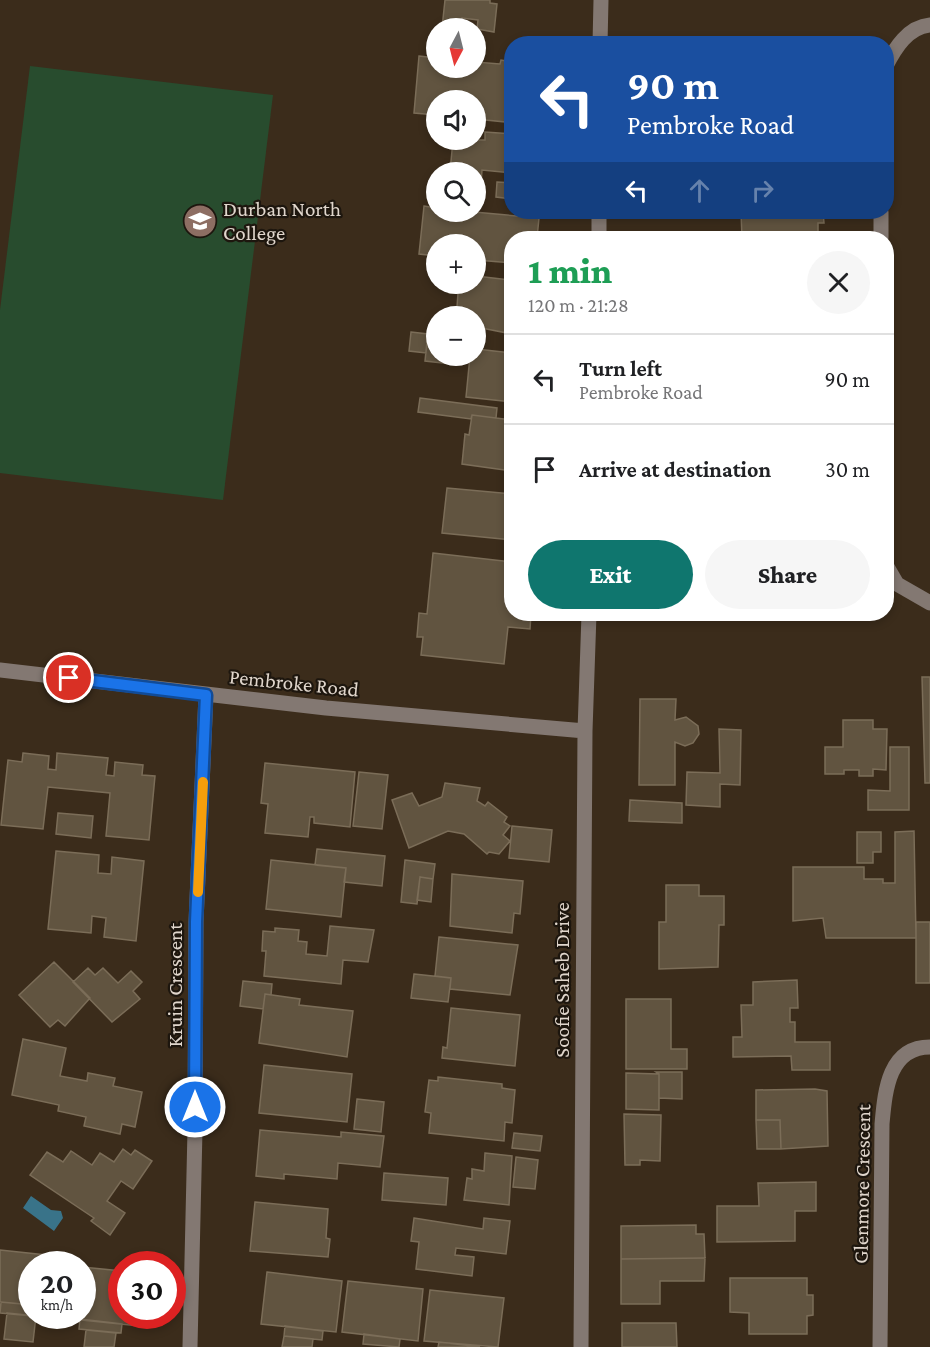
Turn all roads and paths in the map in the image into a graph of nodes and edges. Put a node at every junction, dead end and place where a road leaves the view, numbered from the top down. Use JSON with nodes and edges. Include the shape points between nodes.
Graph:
{"nodes":[{"id":1,"x":601,"y":0,"type":"edge"},
{"id":2,"x":930,"y":25,"type":"edge"},
{"id":3,"x":600,"y":36,"type":"edge"},
{"id":4,"x":894,"y":54,"type":"edge"},
{"id":5,"x":894,"y":579,"type":"edge"},
{"id":6,"x":930,"y":603,"type":"edge"},
{"id":7,"x":589,"y":621,"type":"edge"},
{"id":8,"x":0,"y":670,"type":"edge"},
{"id":9,"x":206,"y":695,"type":"junction"},
{"id":10,"x":585,"y":731,"type":"junction"},
{"id":11,"x":930,"y":1047,"type":"edge"},
{"id":12,"x":190,"y":1347,"type":"edge"},
{"id":13,"x":581,"y":1347,"type":"edge"},
{"id":14,"x":880,"y":1347,"type":"edge"}],
"edges":[{"from":1,"to":3,"type":"street"},
{"from":2,"to":4,"type":"street","via":[[904,39]]},
{"from":5,"to":6,"type":"street"},
{"from":7,"to":10,"type":"street","name":"Soofie Saheb Drive"},
{"from":8,"to":9,"type":"street","name":"Pembroke Road"},
{"from":9,"to":10,"type":"street","name":"Pembroke Road"},
{"from":9,"to":12,"type":"street","name":"Kruin Crescent","via":[[196,922]]},
{"from":10,"to":13,"type":"street","name":"Soofie Saheb Drive"},
{"from":11,"to":14,"type":"street","name":"Glenmore Crescent","via":[[901,1058],[887,1080],[882,1124]]}]}
